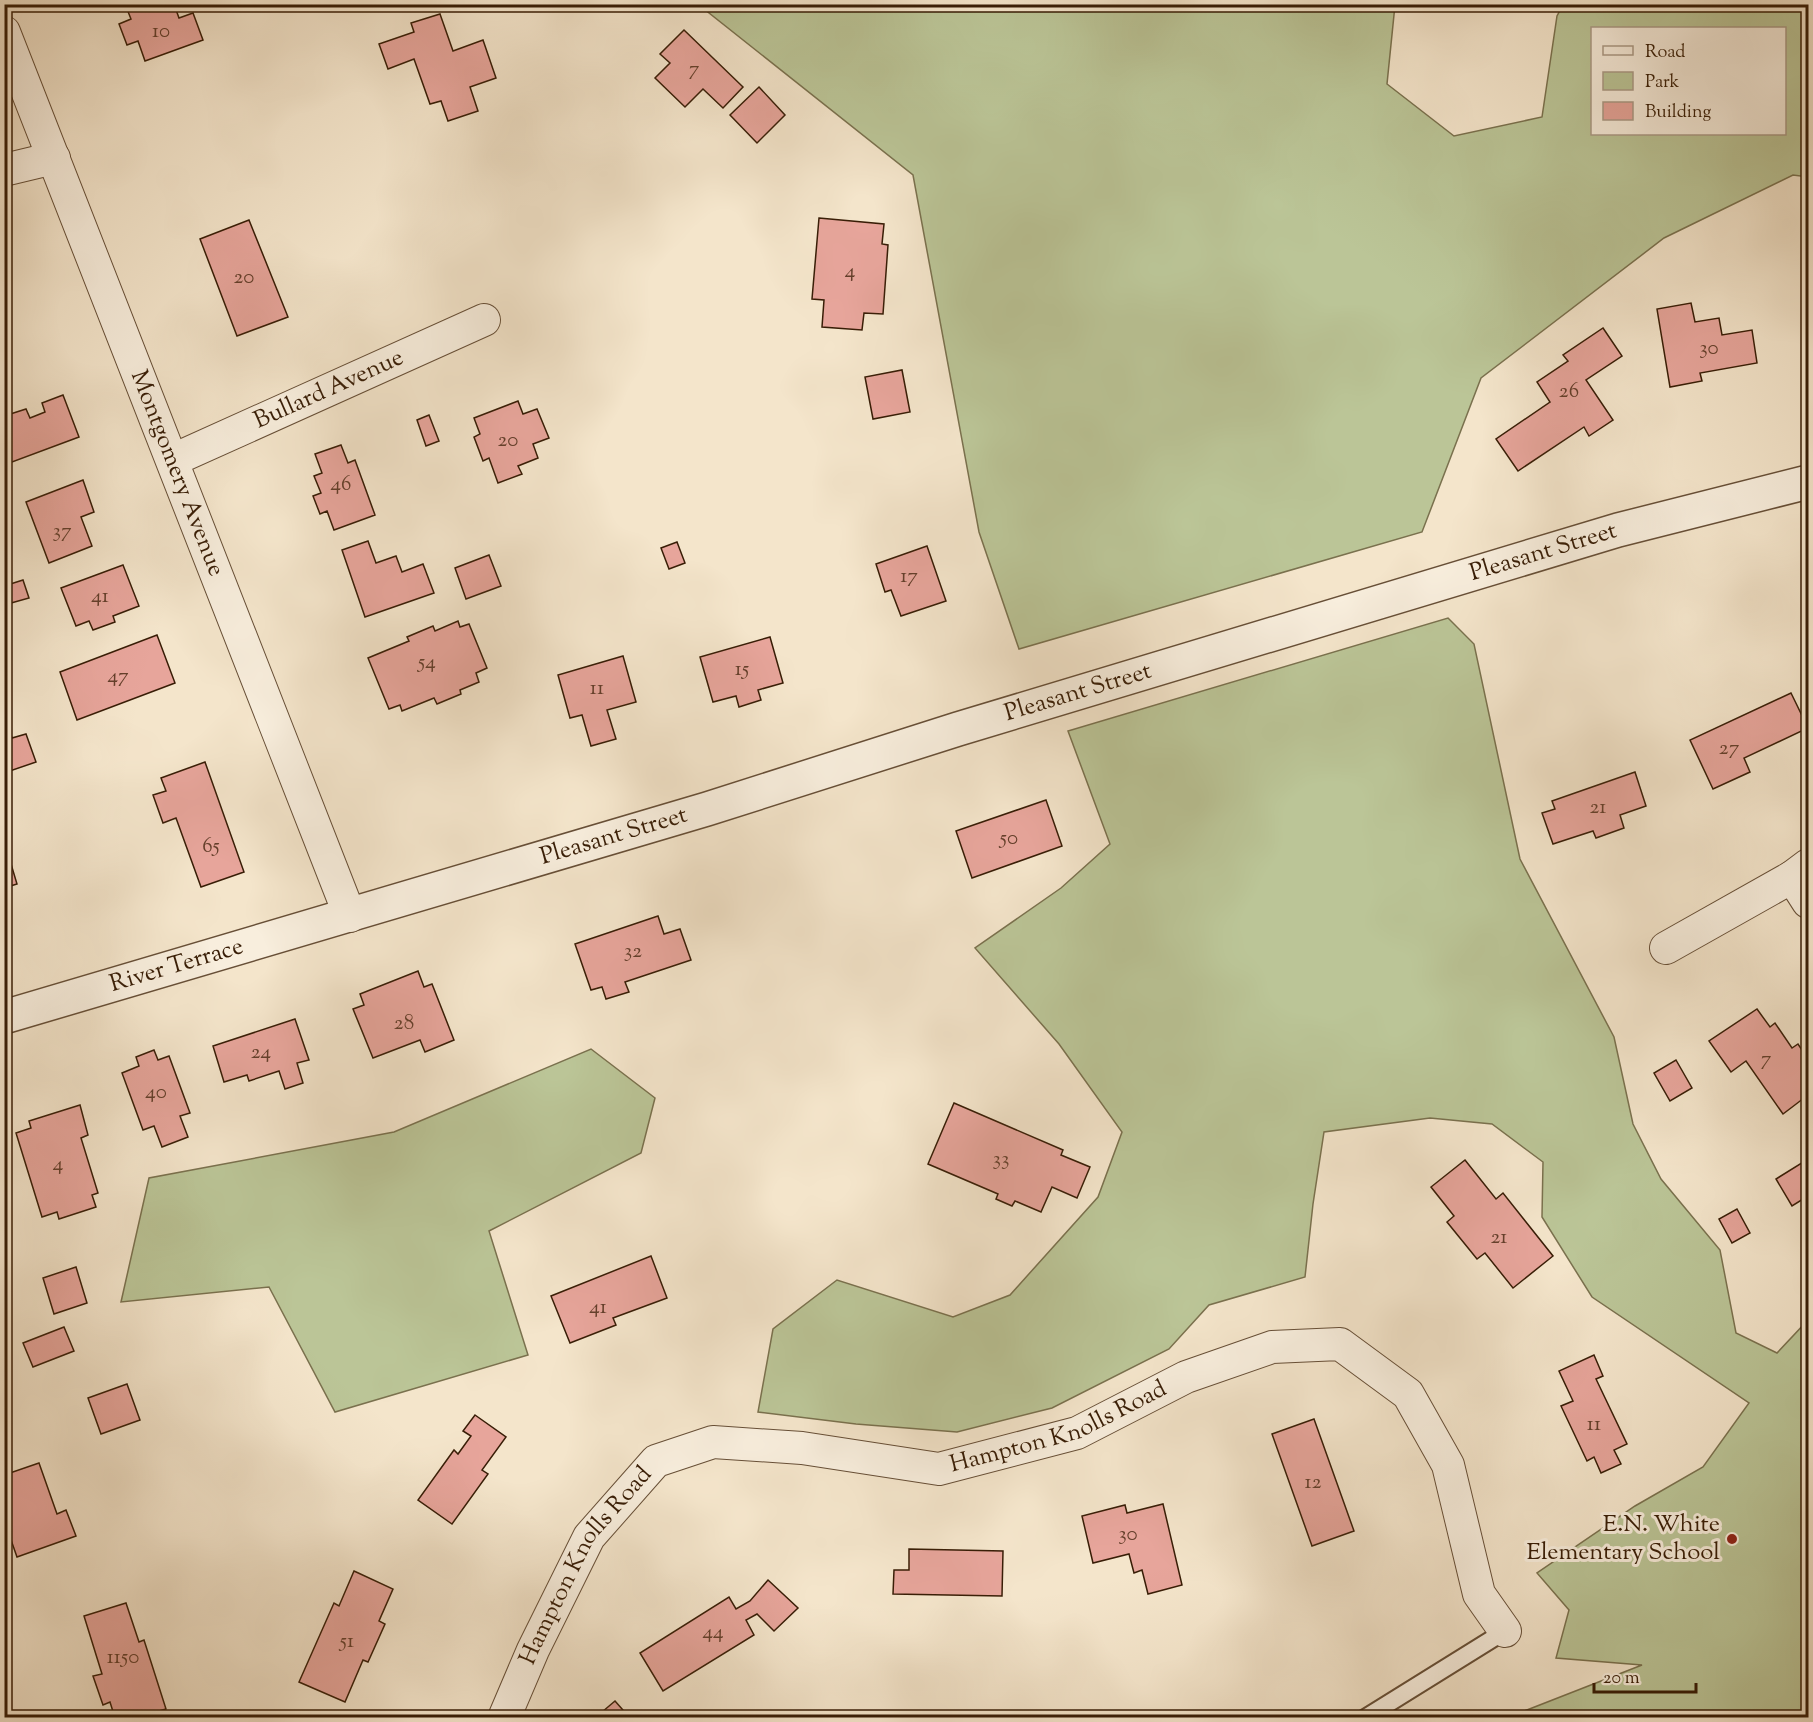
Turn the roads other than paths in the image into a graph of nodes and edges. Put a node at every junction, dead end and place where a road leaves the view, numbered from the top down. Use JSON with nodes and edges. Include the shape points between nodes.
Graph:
{"nodes":[{"id":1,"x":4,"y":32,"type":"edge"},
{"id":2,"x":54,"y":158,"type":"junction"},
{"id":3,"x":4,"y":171,"type":"edge"},
{"id":4,"x":484,"y":320,"type":"dead end"},
{"id":5,"x":173,"y":460,"type":"junction"},
{"id":6,"x":1809,"y":482,"type":"edge"},
{"id":7,"x":1803,"y":881,"type":"edge"},
{"id":8,"x":350,"y":916,"type":"junction"},
{"id":9,"x":1666,"y":948,"type":"dead end"},
{"id":10,"x":4,"y":1017,"type":"edge"},
{"id":11,"x":1505,"y":1631,"type":"joint"},
{"id":12,"x":504,"y":1718,"type":"edge"},
{"id":13,"x":1365,"y":1718,"type":"edge"}],
"edges":[{"from":1,"to":2,"type":"street","name":"Montgomery Avenue"},
{"from":2,"to":3,"type":"street"},
{"from":2,"to":5,"type":"street","name":"Montgomery Avenue"},
{"from":4,"to":5,"type":"street","name":"Bullard Avenue"},
{"from":5,"to":8,"type":"street","name":"Montgomery Avenue"},
{"from":6,"to":8,"type":"street","name":"Pleasant Street","via":[[1618,530],[1438,583]]},
{"from":7,"to":9,"type":"street"},
{"from":8,"to":10,"type":"street","name":"River Terrace"},
{"from":11,"to":12,"type":"street","name":"Hampton Knolls Road","via":[[1479,1593],[1448,1466],[1408,1394],[1340,1344],[1272,1347],[1186,1377],[1077,1433],[939,1469],[802,1448],[713,1442],[656,1461],[589,1537]]},
{"from":11,"to":13,"type":"lane"}]}
